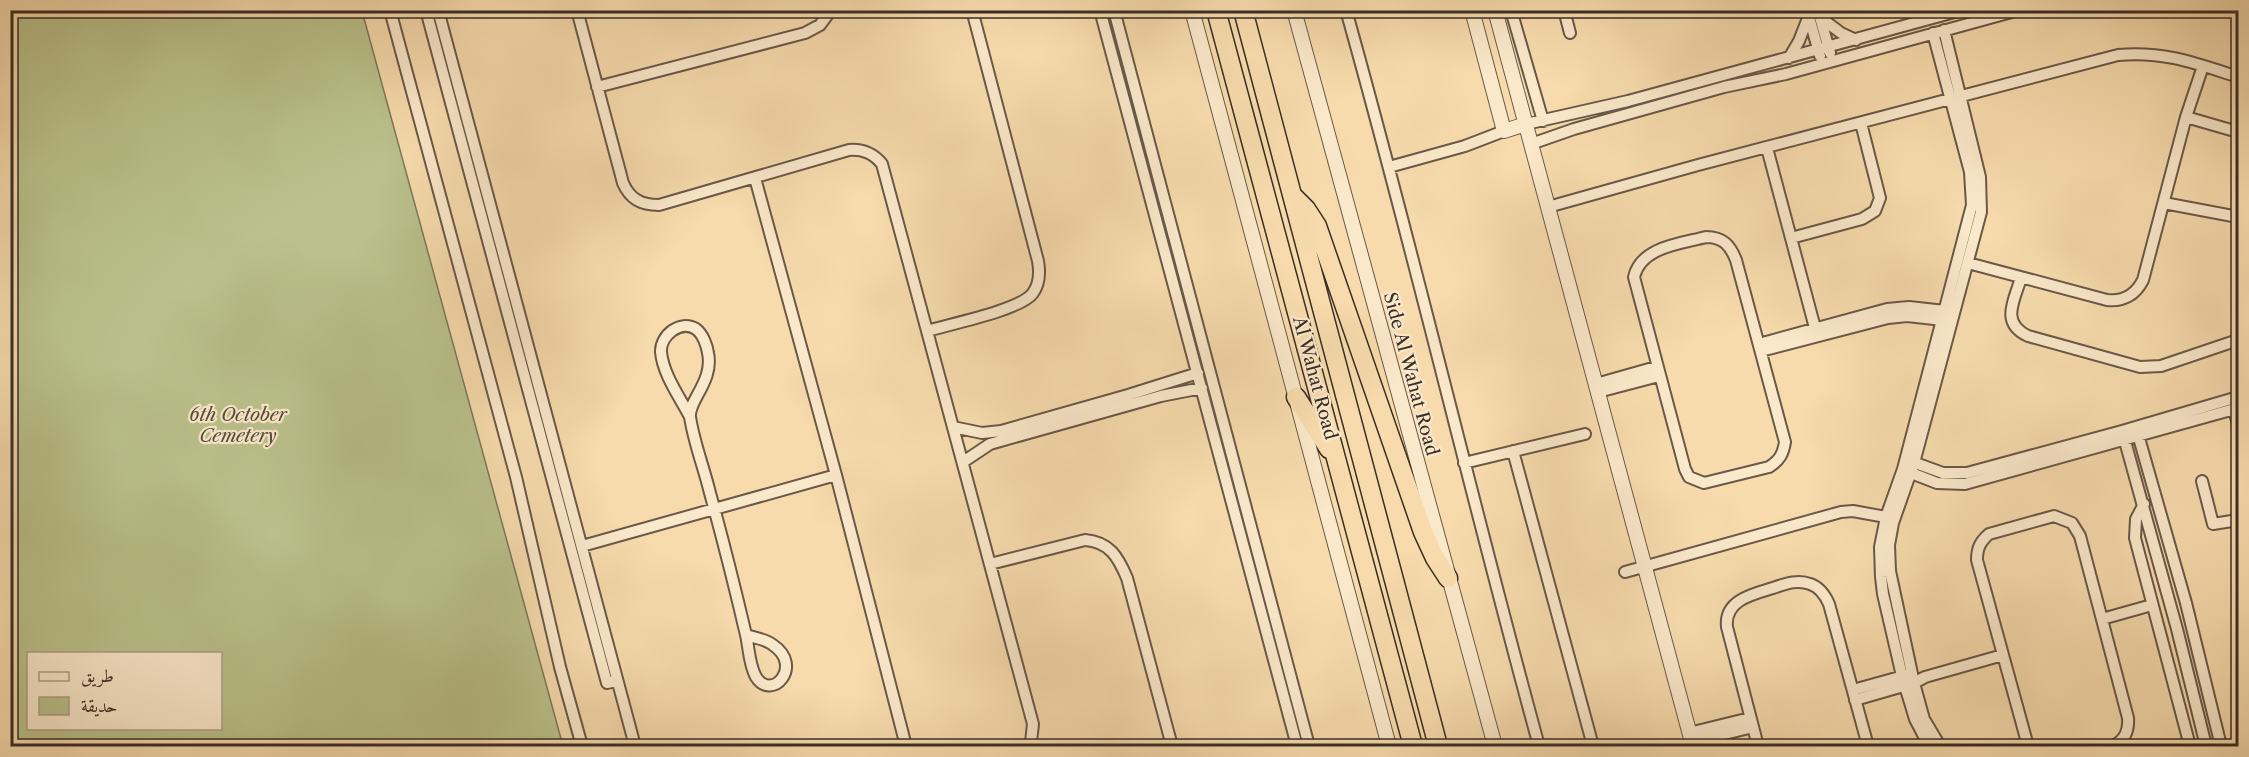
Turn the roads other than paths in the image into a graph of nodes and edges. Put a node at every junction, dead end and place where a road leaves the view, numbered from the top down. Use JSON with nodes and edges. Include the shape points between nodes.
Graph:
{"nodes":[{"id":1,"x":390,"y":10,"type":"edge"},
{"id":2,"x":426,"y":10,"type":"edge"},
{"id":3,"x":438,"y":10,"type":"edge"},
{"id":4,"x":577,"y":10,"type":"edge"},
{"id":5,"x":831,"y":10,"type":"edge"},
{"id":6,"x":972,"y":10,"type":"edge"},
{"id":7,"x":1100,"y":10,"type":"edge"},
{"id":8,"x":1114,"y":10,"type":"edge"},
{"id":9,"x":1192,"y":10,"type":"edge"},
{"id":10,"x":1216,"y":10,"type":"edge"},
{"id":11,"x":1243,"y":10,"type":"edge"},
{"id":12,"x":1294,"y":10,"type":"edge"},
{"id":13,"x":1346,"y":10,"type":"edge"},
{"id":14,"x":1472,"y":10,"type":"edge"},
{"id":15,"x":1495,"y":10,"type":"edge"},
{"id":16,"x":1511,"y":10,"type":"edge"},
{"id":17,"x":1564,"y":10,"type":"edge"},
{"id":18,"x":1924,"y":10,"type":"edge"},
{"id":19,"x":1962,"y":10,"type":"edge"},
{"id":20,"x":2019,"y":10,"type":"edge"},
{"id":21,"x":1808,"y":14,"type":"edge"},
{"id":22,"x":1819,"y":14,"type":"edge"},
{"id":23,"x":1918,"y":23,"type":"junction"},
{"id":24,"x":1120,"y":31,"type":"junction"},
{"id":25,"x":1939,"y":32,"type":"junction"},
{"id":26,"x":1570,"y":33,"type":"dead end"},
{"id":27,"x":1106,"y":34,"type":"junction"},
{"id":28,"x":1856,"y":40,"type":"junction"},
{"id":29,"x":1823,"y":49,"type":"junction"},
{"id":30,"x":1789,"y":58,"type":"junction"},
{"id":31,"x":1827,"y":63,"type":"junction"},
{"id":32,"x":2204,"y":66,"type":"junction"},
{"id":33,"x":2238,"y":77,"type":"edge"},
{"id":34,"x":597,"y":87,"type":"junction"},
{"id":35,"x":1955,"y":98,"type":"junction"},
{"id":36,"x":2186,"y":117,"type":"junction"},
{"id":37,"x":1543,"y":121,"type":"junction"},
{"id":38,"x":1861,"y":123,"type":"junction"},
{"id":39,"x":1526,"y":124,"type":"junction"},
{"id":40,"x":1504,"y":131,"type":"junction"},
{"id":41,"x":2238,"y":132,"type":"edge"},
{"id":42,"x":1531,"y":144,"type":"junction"},
{"id":43,"x":1767,"y":148,"type":"junction"},
{"id":44,"x":1389,"y":167,"type":"junction"},
{"id":45,"x":755,"y":178,"type":"junction"},
{"id":46,"x":1292,"y":194,"type":"junction"},
{"id":47,"x":2164,"y":203,"type":"junction"},
{"id":48,"x":1548,"y":207,"type":"junction"},
{"id":49,"x":1166,"y":208,"type":"junction"},
{"id":50,"x":1154,"y":212,"type":"junction"},
{"id":51,"x":2238,"y":217,"type":"edge"},
{"id":52,"x":1791,"y":238,"type":"junction"},
{"id":53,"x":1968,"y":263,"type":"junction"},
{"id":54,"x":2021,"y":278,"type":"junction"},
{"id":55,"x":1944,"y":316,"type":"junction"},
{"id":56,"x":1868,"y":319,"type":"junction"},
{"id":57,"x":1815,"y":328,"type":"junction"},
{"id":58,"x":927,"y":331,"type":"junction"},
{"id":59,"x":2238,"y":340,"type":"edge"},
{"id":60,"x":1760,"y":347,"type":"junction"},
{"id":61,"x":527,"y":364,"type":"junction"},
{"id":62,"x":1657,"y":371,"type":"junction"},
{"id":63,"x":1198,"y":373,"type":"junction"},
{"id":64,"x":1202,"y":388,"type":"junction"},
{"id":65,"x":1597,"y":388,"type":"junction"},
{"id":66,"x":1296,"y":397,"type":"junction"},
{"id":67,"x":2238,"y":397,"type":"edge"},
{"id":68,"x":2236,"y":409,"type":"edge"},
{"id":69,"x":689,"y":415,"type":"junction"},
{"id":70,"x":2238,"y":424,"type":"edge"},
{"id":71,"x":953,"y":427,"type":"junction"},
{"id":72,"x":2138,"y":432,"type":"junction"},
{"id":73,"x":1585,"y":434,"type":"dead end"},
{"id":74,"x":2124,"y":436,"type":"junction"},
{"id":75,"x":1513,"y":451,"type":"junction"},
{"id":76,"x":963,"y":462,"type":"junction"},
{"id":77,"x":1464,"y":463,"type":"junction"},
{"id":78,"x":1338,"y":465,"type":"junction"},
{"id":79,"x":1908,"y":466,"type":"junction"},
{"id":80,"x":836,"y":475,"type":"junction"},
{"id":81,"x":2202,"y":481,"type":"dead end"},
{"id":82,"x":2144,"y":504,"type":"junction"},
{"id":83,"x":715,"y":509,"type":"junction"},
{"id":84,"x":1886,"y":517,"type":"junction"},
{"id":85,"x":2238,"y":520,"type":"edge"},
{"id":86,"x":582,"y":546,"type":"junction"},
{"id":87,"x":990,"y":564,"type":"junction"},
{"id":88,"x":1645,"y":567,"type":"junction"},
{"id":89,"x":1625,"y":572,"type":"dead end"},
{"id":90,"x":1448,"y":578,"type":"junction"},
{"id":91,"x":2152,"y":605,"type":"junction"},
{"id":92,"x":2102,"y":619,"type":"junction"},
{"id":93,"x":747,"y":635,"type":"junction"},
{"id":94,"x":2003,"y":655,"type":"junction"},
{"id":95,"x":1908,"y":680,"type":"junction"},
{"id":96,"x":612,"y":682,"type":"junction"},
{"id":97,"x":1854,"y":695,"type":"junction"},
{"id":98,"x":1752,"y":722,"type":"junction"},
{"id":99,"x":1691,"y":740,"type":"edge"},
{"id":100,"x":582,"y":747,"type":"edge"},
{"id":101,"x":635,"y":747,"type":"edge"},
{"id":102,"x":906,"y":747,"type":"edge"},
{"id":103,"x":1027,"y":747,"type":"edge"},
{"id":104,"x":1172,"y":747,"type":"edge"},
{"id":105,"x":1297,"y":747,"type":"edge"},
{"id":106,"x":1309,"y":747,"type":"edge"},
{"id":107,"x":1389,"y":747,"type":"edge"},
{"id":108,"x":1413,"y":747,"type":"edge"},
{"id":109,"x":1438,"y":747,"type":"edge"},
{"id":110,"x":1494,"y":747,"type":"edge"},
{"id":111,"x":1539,"y":747,"type":"edge"},
{"id":112,"x":1593,"y":747,"type":"edge"},
{"id":113,"x":1758,"y":747,"type":"edge"},
{"id":114,"x":1868,"y":747,"type":"edge"},
{"id":115,"x":1929,"y":747,"type":"edge"},
{"id":116,"x":1940,"y":747,"type":"edge"},
{"id":117,"x":2028,"y":747,"type":"edge"},
{"id":118,"x":2113,"y":747,"type":"edge"},
{"id":119,"x":2190,"y":747,"type":"edge"},
{"id":120,"x":2206,"y":747,"type":"edge"},
{"id":121,"x":2220,"y":747,"type":"edge"}],
"edges":[{"from":1,"to":100,"type":"street","via":[[516,477]]},
{"from":2,"to":61,"type":"street"},
{"from":3,"to":61,"type":"street"},
{"from":4,"to":34,"type":"street"},
{"from":5,"to":34,"type":"street","via":[[820,25],[805,33]]},
{"from":6,"to":58,"type":"street","via":[[1038,261],[1038,282],[1033,293],[1017,305]]},
{"from":7,"to":27,"type":"street"},
{"from":8,"to":24,"type":"street"},
{"from":9,"to":66,"type":"street"},
{"from":10,"to":78,"type":"highway","name":"Al Wahat Road"},
{"from":11,"to":46,"type":"highway","name":"Al Wahat Road"},
{"from":12,"to":90,"type":"street","name":"Side Al Wahat Road"},
{"from":13,"to":44,"type":"street"},
{"from":14,"to":40,"type":"street"},
{"from":15,"to":39,"type":"street"},
{"from":16,"to":37,"type":"street"},
{"from":17,"to":26,"type":"street"},
{"from":18,"to":23,"type":"street"},
{"from":19,"to":23,"type":"street"},
{"from":20,"to":25,"type":"street"},
{"from":21,"to":29,"type":"street"},
{"from":21,"to":30,"type":"street"},
{"from":22,"to":28,"type":"street"},
{"from":22,"to":29,"type":"street"},
{"from":23,"to":28,"type":"street"},
{"from":24,"to":27,"type":"street"},
{"from":24,"to":49,"type":"street"},
{"from":25,"to":31,"type":"street"},
{"from":25,"to":35,"type":"street"},
{"from":27,"to":50,"type":"street"},
{"from":28,"to":29,"type":"street"},
{"from":29,"to":30,"type":"street"},
{"from":29,"to":31,"type":"street"},
{"from":30,"to":37,"type":"street"},
{"from":31,"to":42,"type":"street","via":[[1724,87]]},
{"from":32,"to":33,"type":"street"},
{"from":32,"to":35,"type":"street","via":[[2157,54],[2118,55]]},
{"from":32,"to":36,"type":"street"},
{"from":34,"to":45,"type":"street","via":[[623,183],[634,199],[659,206]]},
{"from":35,"to":38,"type":"street"},
{"from":35,"to":53,"type":"street","via":[[1982,188],[1979,224]]},
{"from":35,"to":55,"type":"street","via":[[1970,172],[1971,216]]},
{"from":36,"to":41,"type":"street"},
{"from":36,"to":47,"type":"street"},
{"from":37,"to":39,"type":"street"},
{"from":38,"to":43,"type":"street"},
{"from":38,"to":52,"type":"street","via":[[1880,198],[1875,211],[1862,219]]},
{"from":39,"to":40,"type":"street"},
{"from":39,"to":42,"type":"street"},
{"from":40,"to":44,"type":"street"},
{"from":42,"to":48,"type":"street"},
{"from":43,"to":48,"type":"street"},
{"from":43,"to":52,"type":"street"},
{"from":44,"to":77,"type":"street"},
{"from":45,"to":58,"type":"street","via":[[849,150],[867,152],[878,159],[886,175]]},
{"from":45,"to":80,"type":"street"},
{"from":46,"to":90,"type":"highway","via":[[1317,226],[1423,532]]},
{"from":46,"to":109,"type":"highway","name":"Al Wahat Road"},
{"from":47,"to":51,"type":"street"},
{"from":47,"to":54,"type":"street","via":[[2143,279],[2127,298],[2107,300]]},
{"from":48,"to":65,"type":"street"},
{"from":49,"to":50,"type":"street"},
{"from":49,"to":106,"type":"street"},
{"from":50,"to":63,"type":"street"},
{"from":52,"to":57,"type":"street"},
{"from":53,"to":54,"type":"street"},
{"from":53,"to":79,"type":"street"},
{"from":54,"to":59,"type":"street","via":[[2010,313],[2015,327],[2028,336],[2151,368]]},
{"from":55,"to":56,"type":"street","via":[[1900,307]]},
{"from":55,"to":79,"type":"street"},
{"from":56,"to":57,"type":"street"},
{"from":56,"to":60,"type":"street"},
{"from":57,"to":60,"type":"street"},
{"from":58,"to":71,"type":"street"},
{"from":60,"to":62,"type":"street","via":[[1731,247],[1715,237],[1706,237],[1650,253],[1636,267],[1635,287]]},
{"from":60,"to":62,"type":"street","via":[[1784,452],[1769,467],[1712,483],[1695,481],[1685,469]]},
{"from":61,"to":86,"type":"street"},
{"from":61,"to":96,"type":"street"},
{"from":62,"to":65,"type":"street"},
{"from":63,"to":64,"type":"street"},
{"from":63,"to":71,"type":"street","via":[[1000,431],[982,434]]},
{"from":64,"to":76,"type":"street","via":[[990,444]]},
{"from":64,"to":105,"type":"street"},
{"from":65,"to":88,"type":"street"},
{"from":66,"to":78,"type":"highway"},
{"from":66,"to":107,"type":"street"},
{"from":67,"to":72,"type":"street"},
{"from":68,"to":70,"type":"street"},
{"from":68,"to":72,"type":"street"},
{"from":69,"to":69,"type":"street","via":[[710,366],[707,346],[696,329],[688,327],[665,336],[661,353]]},
{"from":69,"to":83,"type":"street"},
{"from":71,"to":76,"type":"street"},
{"from":72,"to":74,"type":"street"},
{"from":72,"to":121,"type":"street","via":[[2186,603]]},
{"from":73,"to":75,"type":"street"},
{"from":74,"to":79,"type":"street","via":[[1969,478]]},
{"from":74,"to":82,"type":"street"},
{"from":75,"to":77,"type":"street"},
{"from":75,"to":112,"type":"street"},
{"from":76,"to":87,"type":"street"},
{"from":77,"to":111,"type":"street"},
{"from":78,"to":108,"type":"highway","name":"Al Wahat Road"},
{"from":79,"to":84,"type":"street"},
{"from":79,"to":95,"type":"street","via":[[1893,523],[1889,558]]},
{"from":80,"to":83,"type":"street"},
{"from":80,"to":102,"type":"street"},
{"from":81,"to":85,"type":"street","via":[[2213,524]]},
{"from":82,"to":91,"type":"street","via":[[2136,519],[2135,538]]},
{"from":82,"to":120,"type":"street"},
{"from":83,"to":86,"type":"street"},
{"from":83,"to":93,"type":"street"},
{"from":84,"to":88,"type":"street","via":[[1842,512]]},
{"from":84,"to":95,"type":"street","via":[[1880,547],[1881,577]]},
{"from":86,"to":96,"type":"street"},
{"from":87,"to":103,"type":"street","via":[[1033,724]]},
{"from":87,"to":104,"type":"street","via":[[1085,540],[1100,542],[1115,553],[1127,578]]},
{"from":88,"to":89,"type":"street"},
{"from":88,"to":99,"type":"street"},
{"from":90,"to":110,"type":"street","name":"Side Al Wahat Road"},
{"from":91,"to":92,"type":"street"},
{"from":91,"to":119,"type":"street"},
{"from":92,"to":94,"type":"street","via":[[2080,536],[2072,523],[2054,516],[1989,534],[1981,541],[1977,560]]},
{"from":92,"to":118,"type":"street","via":[[2129,727]]},
{"from":93,"to":93,"type":"street","via":[[768,641],[780,651],[787,671],[781,681],[771,685],[756,677]]},
{"from":94,"to":95,"type":"street"},
{"from":94,"to":117,"type":"street"},
{"from":95,"to":97,"type":"street"},
{"from":95,"to":115,"type":"street","via":[[1915,719]]},
{"from":95,"to":116,"type":"street"},
{"from":96,"to":101,"type":"street"},
{"from":97,"to":98,"type":"street","via":[[1826,598],[1813,585],[1790,583],[1746,596],[1735,604],[1728,617],[1727,627]]},
{"from":97,"to":114,"type":"street"},
{"from":98,"to":99,"type":"street"},
{"from":98,"to":113,"type":"street"}]}
